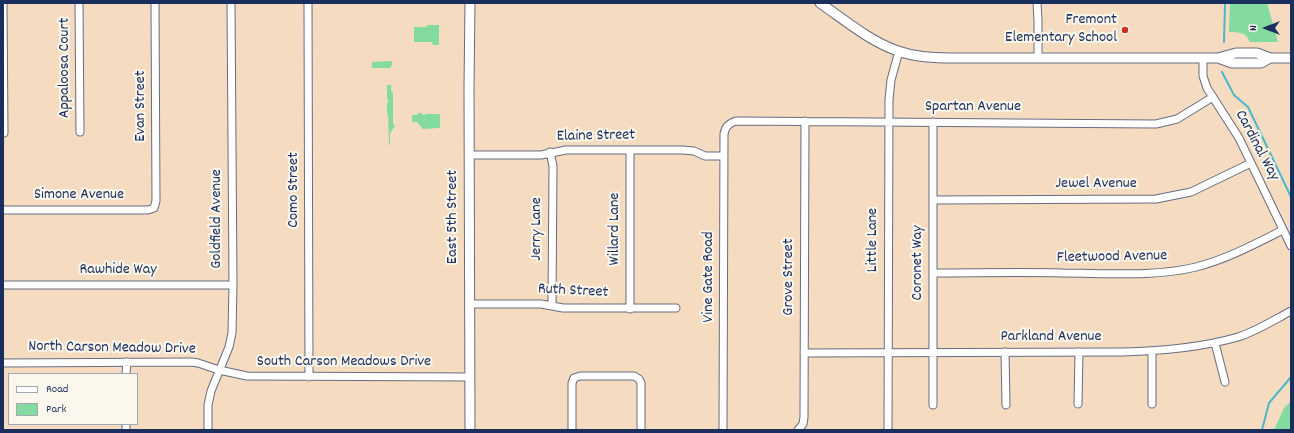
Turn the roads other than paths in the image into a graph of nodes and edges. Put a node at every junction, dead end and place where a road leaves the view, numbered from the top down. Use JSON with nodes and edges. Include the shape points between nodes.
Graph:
{"nodes":[{"id":1,"x":3,"y":3,"type":"edge"},
{"id":2,"x":79,"y":3,"type":"edge"},
{"id":3,"x":155,"y":3,"type":"edge"},
{"id":4,"x":231,"y":3,"type":"edge"},
{"id":5,"x":308,"y":3,"type":"edge"},
{"id":6,"x":470,"y":3,"type":"edge"},
{"id":7,"x":820,"y":3,"type":"edge"},
{"id":8,"x":1036,"y":3,"type":"edge"},
{"id":9,"x":899,"y":51,"type":"junction"},
{"id":10,"x":1038,"y":58,"type":"junction"},
{"id":11,"x":1203,"y":58,"type":"junction"},
{"id":12,"x":1291,"y":58,"type":"edge"},
{"id":13,"x":1212,"y":97,"type":"junction"},
{"id":14,"x":805,"y":121,"type":"junction"},
{"id":15,"x":888,"y":122,"type":"junction"},
{"id":16,"x":932,"y":122,"type":"junction"},
{"id":17,"x":728,"y":125,"type":"joint"},
{"id":18,"x":80,"y":132,"type":"dead end"},
{"id":19,"x":4,"y":133,"type":"dead end"},
{"id":20,"x":630,"y":150,"type":"junction"},
{"id":21,"x":550,"y":152,"type":"junction"},
{"id":22,"x":468,"y":155,"type":"junction"},
{"id":23,"x":724,"y":156,"type":"junction"},
{"id":24,"x":1251,"y":163,"type":"junction"},
{"id":25,"x":933,"y":200,"type":"junction"},
{"id":26,"x":154,"y":208,"type":"joint"},
{"id":27,"x":3,"y":210,"type":"edge"},
{"id":28,"x":1283,"y":230,"type":"junction"},
{"id":29,"x":1291,"y":246,"type":"edge"},
{"id":30,"x":932,"y":273,"type":"junction"},
{"id":31,"x":233,"y":284,"type":"junction"},
{"id":32,"x":3,"y":285,"type":"edge"},
{"id":33,"x":469,"y":304,"type":"junction"},
{"id":34,"x":552,"y":306,"type":"junction"},
{"id":35,"x":630,"y":308,"type":"junction"},
{"id":36,"x":676,"y":308,"type":"dead end"},
{"id":37,"x":1291,"y":311,"type":"edge"},
{"id":38,"x":1215,"y":343,"type":"junction"},
{"id":39,"x":1152,"y":351,"type":"junction"},
{"id":40,"x":932,"y":352,"type":"junction"},
{"id":41,"x":1005,"y":352,"type":"junction"},
{"id":42,"x":1079,"y":352,"type":"junction"},
{"id":43,"x":804,"y":353,"type":"junction"},
{"id":44,"x":888,"y":353,"type":"junction"},
{"id":45,"x":3,"y":362,"type":"edge"},
{"id":46,"x":127,"y":362,"type":"junction"},
{"id":47,"x":219,"y":370,"type":"junction"},
{"id":48,"x":126,"y":373,"type":"edge"},
{"id":49,"x":309,"y":377,"type":"junction"},
{"id":50,"x":470,"y":377,"type":"junction"},
{"id":51,"x":1225,"y":382,"type":"dead end"},
{"id":52,"x":1078,"y":404,"type":"dead end"},
{"id":53,"x":1152,"y":404,"type":"dead end"},
{"id":54,"x":932,"y":405,"type":"dead end"},
{"id":55,"x":1006,"y":405,"type":"dead end"},
{"id":56,"x":208,"y":430,"type":"edge"},
{"id":57,"x":470,"y":430,"type":"edge"},
{"id":58,"x":572,"y":430,"type":"edge"},
{"id":59,"x":641,"y":430,"type":"edge"},
{"id":60,"x":723,"y":430,"type":"edge"},
{"id":61,"x":798,"y":430,"type":"edge"},
{"id":62,"x":888,"y":430,"type":"edge"}],
"edges":[{"from":1,"to":19,"type":"street"},
{"from":2,"to":18,"type":"street","name":"Appaloosa Court"},
{"from":3,"to":26,"type":"street","name":"Evan Street"},
{"from":4,"to":31,"type":"street","name":"Goldfield Avenue"},
{"from":5,"to":49,"type":"street","name":"Como Street"},
{"from":6,"to":22,"type":"main road","name":"East 5th Street"},
{"from":7,"to":9,"type":"main road","via":[[872,39]]},
{"from":8,"to":10,"type":"street"},
{"from":9,"to":10,"type":"main road","via":[[945,58]]},
{"from":9,"to":15,"type":"street","name":"Little Lane","via":[[890,85]]},
{"from":10,"to":11,"type":"main road"},
{"from":11,"to":12,"type":"main road","via":[[1218,58],[1236,53]]},
{"from":11,"to":13,"type":"street","name":"Cardinal Way","via":[[1204,78]]},
{"from":13,"to":16,"type":"street","name":"Spartan Avenue","via":[[1176,119],[1156,124]]},
{"from":13,"to":24,"type":"street","name":"Cardinal Way"},
{"from":14,"to":15,"type":"street","name":"Spartan Avenue"},
{"from":14,"to":17,"type":"street","name":"Spartan Avenue","via":[[736,121]]},
{"from":14,"to":43,"type":"street","name":"Grove Street"},
{"from":15,"to":16,"type":"street","name":"Spartan Avenue"},
{"from":15,"to":44,"type":"street","name":"Little Lane"},
{"from":16,"to":25,"type":"street","name":"Coronet Way"},
{"from":17,"to":23,"type":"street","name":"Vine Gate Road","via":[[724,132]]},
{"from":20,"to":21,"type":"street","name":"Elaine Street"},
{"from":20,"to":23,"type":"street","name":"Elaine Street","via":[[683,150],[705,156]]},
{"from":20,"to":35,"type":"street","name":"Willard Lane"},
{"from":21,"to":22,"type":"street","name":"Elaine Street","via":[[541,155]]},
{"from":21,"to":34,"type":"street","name":"Jerry Lane"},
{"from":22,"to":33,"type":"main road","name":"East 5th Street"},
{"from":23,"to":60,"type":"street","name":"Vine Gate Road"},
{"from":24,"to":25,"type":"street","name":"Jewel Avenue","via":[[1191,192],[1156,199]]},
{"from":24,"to":28,"type":"street","name":"Cardinal Way"},
{"from":25,"to":30,"type":"street","name":"Coronet Way"},
{"from":26,"to":27,"type":"street","name":"Simone Avenue"},
{"from":28,"to":29,"type":"street","name":"Cardinal Way"},
{"from":28,"to":30,"type":"street","name":"Fleetwood Avenue","via":[[1220,259],[1174,271]]},
{"from":30,"to":40,"type":"street","name":"Coronet Way"},
{"from":31,"to":32,"type":"street","name":"Rawhide Way"},
{"from":31,"to":47,"type":"street","name":"Goldfield Avenue","via":[[232,333]]},
{"from":33,"to":34,"type":"street","name":"Ruth Street"},
{"from":33,"to":50,"type":"main road","name":"East 5th Street"},
{"from":34,"to":35,"type":"street","name":"Ruth Street"},
{"from":35,"to":36,"type":"street","name":"Ruth Street"},
{"from":37,"to":38,"type":"street","name":"Parkland Avenue","via":[[1257,329]]},
{"from":38,"to":39,"type":"street","name":"Parkland Avenue","via":[[1192,348]]},
{"from":38,"to":51,"type":"street"},
{"from":39,"to":42,"type":"street","name":"Parkland Avenue"},
{"from":39,"to":53,"type":"street"},
{"from":40,"to":41,"type":"street","name":"Parkland Avenue"},
{"from":40,"to":44,"type":"street","name":"Parkland Avenue"},
{"from":40,"to":54,"type":"street","name":"Coronet Way"},
{"from":41,"to":42,"type":"street","name":"Parkland Avenue"},
{"from":41,"to":55,"type":"street"},
{"from":42,"to":52,"type":"street"},
{"from":43,"to":44,"type":"street","name":"Parkland Avenue"},
{"from":43,"to":61,"type":"street","name":"Grove Street","via":[[804,417]]},
{"from":44,"to":62,"type":"street","name":"Little Lane"},
{"from":45,"to":46,"type":"street","name":"North Carson Meadow Drive"},
{"from":46,"to":47,"type":"street","name":"North Carson Meadow Drive","via":[[195,362]]},
{"from":46,"to":48,"type":"street"},
{"from":47,"to":49,"type":"street","name":"South Carson Meadows Drive","via":[[247,376]]},
{"from":47,"to":56,"type":"street","name":"Goldfield Avenue","via":[[208,405]]},
{"from":49,"to":50,"type":"street","name":"South Carson Meadows Drive"},
{"from":50,"to":57,"type":"main road","name":"East 5th Street"},
{"from":58,"to":59,"type":"street","via":[[572,384],[574,378],[580,376],[634,376],[639,379]]}]}
